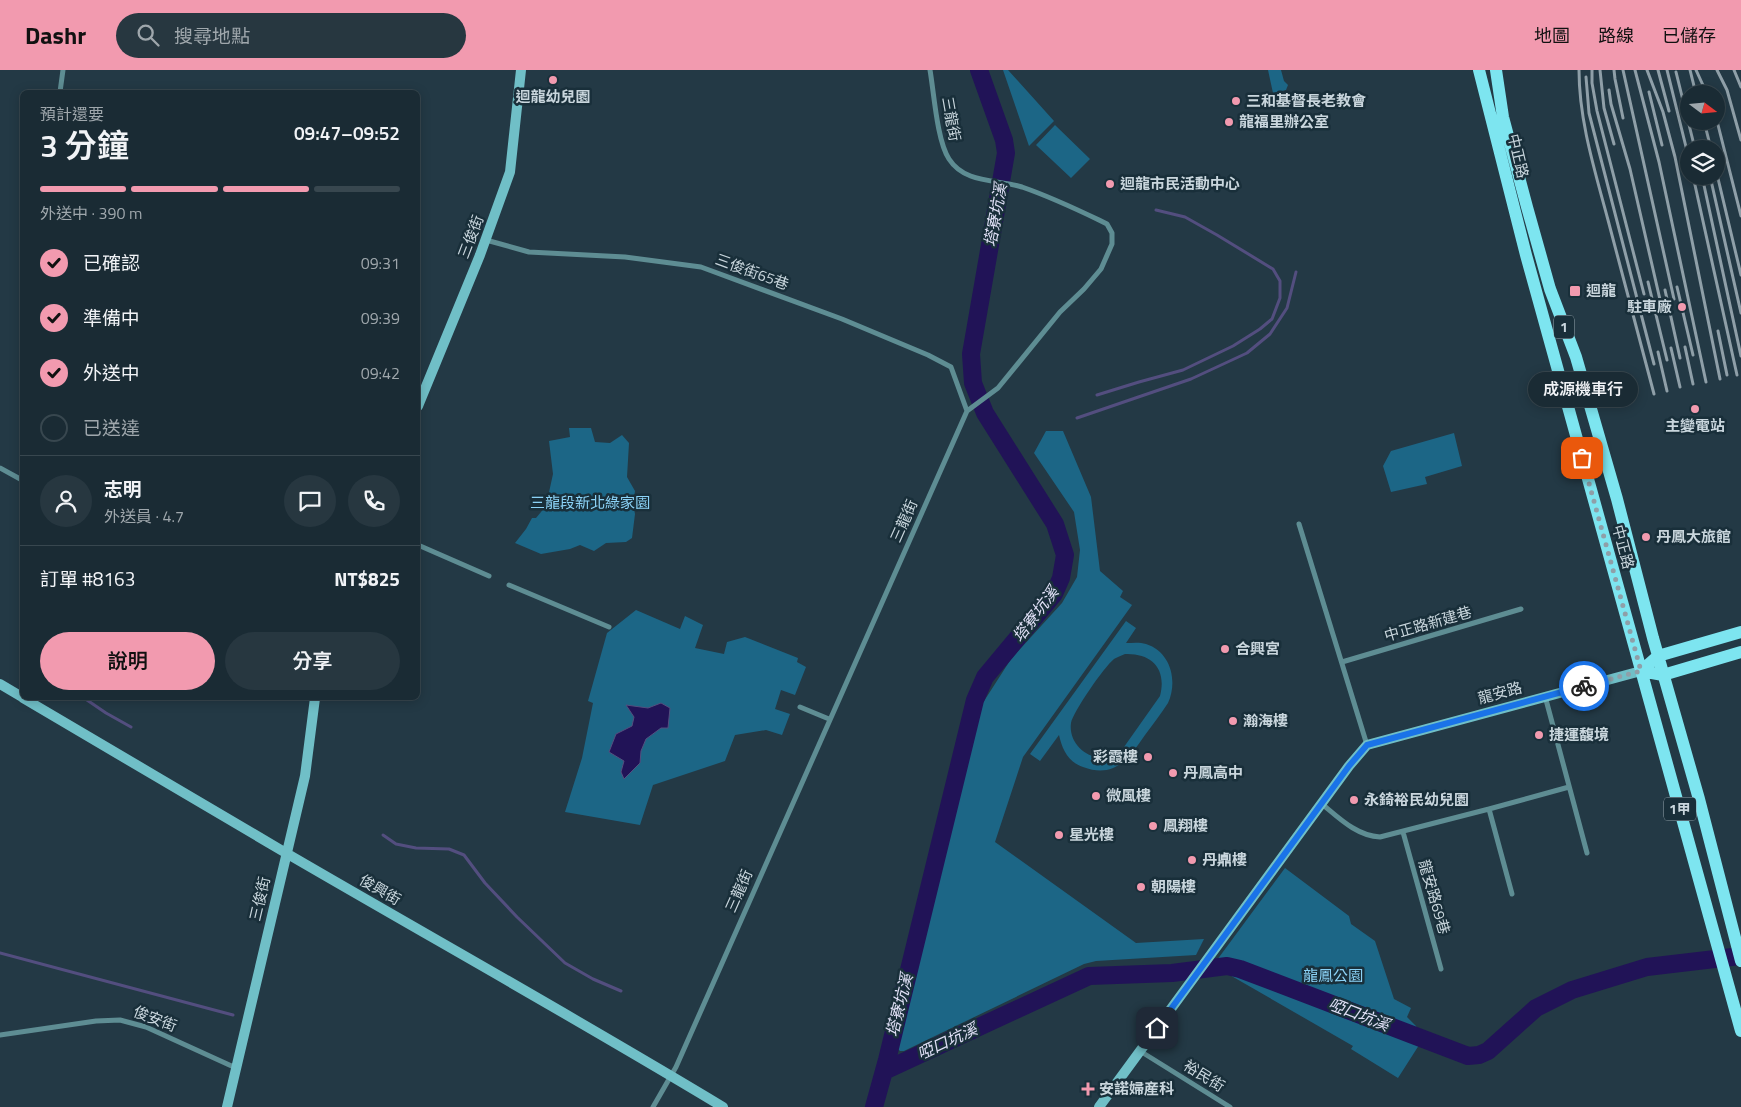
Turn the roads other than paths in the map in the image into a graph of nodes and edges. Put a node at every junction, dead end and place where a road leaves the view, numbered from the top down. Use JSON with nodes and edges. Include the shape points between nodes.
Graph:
{"nodes":[{"id":1,"x":63,"y":70,"type":"edge"},
{"id":2,"x":521,"y":70,"type":"edge"},
{"id":3,"x":930,"y":70,"type":"edge"},
{"id":4,"x":1480,"y":70,"type":"edge"},
{"id":5,"x":1496,"y":70,"type":"edge"},
{"id":6,"x":60,"y":90,"type":"edge"},
{"id":7,"x":486,"y":240,"type":"junction"},
{"id":8,"x":420,"y":401,"type":"edge"},
{"id":9,"x":967,"y":412,"type":"junction"},
{"id":10,"x":0,"y":468,"type":"edge"},
{"id":11,"x":20,"y":479,"type":"edge"},
{"id":12,"x":1299,"y":524,"type":"dead end"},
{"id":13,"x":420,"y":546,"type":"edge"},
{"id":14,"x":489,"y":576,"type":"dead end"},
{"id":15,"x":509,"y":584,"type":"dead end"},
{"id":16,"x":1521,"y":609,"type":"dead end"},
{"id":17,"x":609,"y":627,"type":"dead end"},
{"id":18,"x":1741,"y":632,"type":"edge"},
{"id":19,"x":1741,"y":652,"type":"edge"},
{"id":20,"x":1658,"y":656,"type":"junction"},
{"id":21,"x":1342,"y":662,"type":"junction"},
{"id":22,"x":1641,"y":671,"type":"junction"},
{"id":23,"x":1663,"y":675,"type":"junction"},
{"id":24,"x":0,"y":684,"type":"edge"},
{"id":25,"x":20,"y":695,"type":"edge"},
{"id":26,"x":1545,"y":696,"type":"junction"},
{"id":27,"x":28,"y":700,"type":"edge"},
{"id":28,"x":315,"y":700,"type":"edge"},
{"id":29,"x":800,"y":707,"type":"dead end"},
{"id":30,"x":829,"y":719,"type":"junction"},
{"id":31,"x":1367,"y":745,"type":"junction"},
{"id":32,"x":1569,"y":787,"type":"junction"},
{"id":33,"x":1321,"y":804,"type":"junction"},
{"id":34,"x":1489,"y":810,"type":"junction"},
{"id":35,"x":1402,"y":832,"type":"junction"},
{"id":36,"x":286,"y":853,"type":"junction"},
{"id":37,"x":1587,"y":853,"type":"dead end"},
{"id":38,"x":1512,"y":894,"type":"dead end"},
{"id":39,"x":1739,"y":954,"type":"edge"},
{"id":40,"x":1441,"y":969,"type":"dead end"},
{"id":41,"x":1741,"y":1031,"type":"edge"},
{"id":42,"x":0,"y":1035,"type":"edge"},
{"id":43,"x":1140,"y":1051,"type":"junction"},
{"id":44,"x":236,"y":1068,"type":"junction"},
{"id":45,"x":671,"y":1076,"type":"junction"},
{"id":46,"x":226,"y":1107,"type":"edge"},
{"id":47,"x":653,"y":1107,"type":"edge"},
{"id":48,"x":723,"y":1107,"type":"edge"},
{"id":49,"x":1099,"y":1107,"type":"edge"},
{"id":50,"x":1230,"y":1107,"type":"edge"}],
"edges":[{"from":1,"to":6,"type":"street"},
{"from":2,"to":7,"type":"street","name":"三俊街","via":[[510,172]]},
{"from":3,"to":9,"type":"street","name":"三龍街","via":[[944,151],[962,172],[992,182],[1020,186],[1107,224],[1112,233],[1112,244],[1101,270],[1091,283],[1060,312],[998,388]]},
{"from":4,"to":22,"type":"main road","name":"中正路","number":"1","via":[[1513,204]]},
{"from":5,"to":20,"type":"main road","name":"中正路","number":"1","via":[[1503,117],[1535,235],[1550,289],[1581,375]]},
{"from":7,"to":8,"type":"street","name":"三俊街"},
{"from":7,"to":9,"type":"street","name":"三俊街65巷","via":[[529,252],[625,257],[683,264],[724,274],[842,319],[951,367]]},
{"from":9,"to":30,"type":"street","name":"三龍街"},
{"from":10,"to":11,"type":"street"},
{"from":12,"to":21,"type":"street"},
{"from":13,"to":14,"type":"street"},
{"from":15,"to":17,"type":"street"},
{"from":16,"to":21,"type":"street","name":"中正路新建巷"},
{"from":18,"to":20,"type":"main road"},
{"from":19,"to":23,"type":"main road"},
{"from":20,"to":22,"type":"main road"},
{"from":20,"to":23,"type":"main road","name":"中正路","number":"1甲"},
{"from":21,"to":31,"type":"street"},
{"from":22,"to":23,"type":"main road"},
{"from":22,"to":26,"type":"street","name":"龍安路"},
{"from":22,"to":41,"type":"main road","name":"中正路","number":"1甲"},
{"from":23,"to":39,"type":"main road","name":"中正路","number":"1甲"},
{"from":24,"to":25,"type":"street","name":"俊興街"},
{"from":26,"to":31,"type":"street","name":"龍安路"},
{"from":26,"to":32,"type":"street"},
{"from":27,"to":36,"type":"street","name":"俊興街"},
{"from":28,"to":36,"type":"street","name":"三俊街","via":[[305,776]]},
{"from":29,"to":30,"type":"street"},
{"from":30,"to":45,"type":"street","name":"三龍街"},
{"from":31,"to":33,"type":"street"},
{"from":32,"to":34,"type":"street"},
{"from":32,"to":37,"type":"street"},
{"from":33,"to":35,"type":"street","via":[[1371,837]]},
{"from":33,"to":43,"type":"street"},
{"from":34,"to":35,"type":"street"},
{"from":34,"to":38,"type":"street"},
{"from":35,"to":40,"type":"street","name":"龍安路69巷"},
{"from":36,"to":44,"type":"street","name":"三俊街"},
{"from":36,"to":45,"type":"street","name":"俊興街"},
{"from":42,"to":44,"type":"street","name":"俊安街","via":[[120,1020],[146,1027]]},
{"from":43,"to":49,"type":"street"},
{"from":43,"to":50,"type":"street","name":"裕民街"},
{"from":44,"to":46,"type":"street","name":"三俊街"},
{"from":45,"to":47,"type":"street","name":"三龍街"},
{"from":45,"to":48,"type":"street","name":"俊興街"}]}
